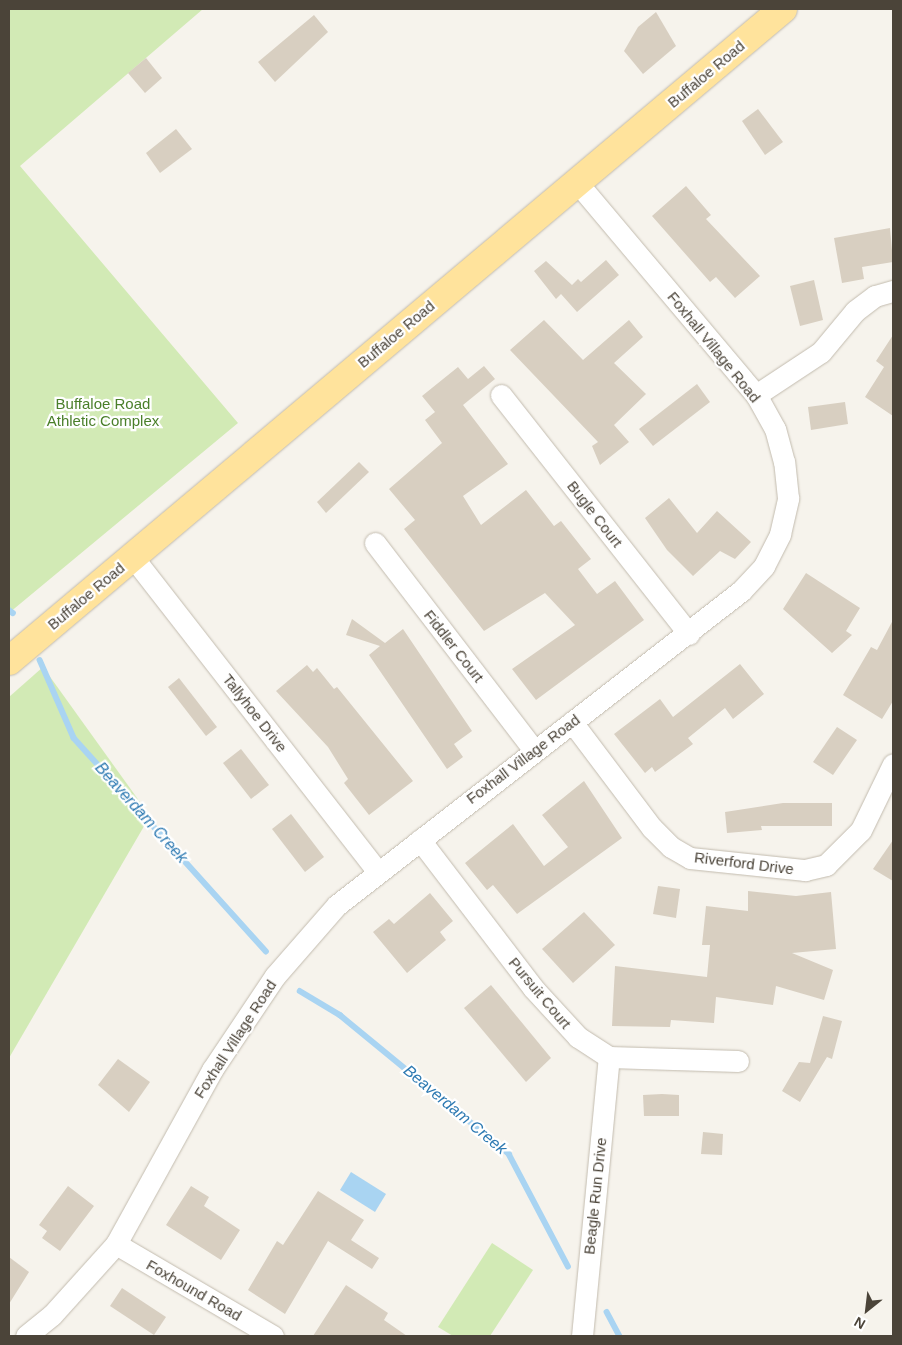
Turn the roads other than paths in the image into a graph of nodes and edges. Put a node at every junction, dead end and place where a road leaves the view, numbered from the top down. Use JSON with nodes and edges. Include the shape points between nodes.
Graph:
{"nodes":[{"id":1,"x":783,"y":9,"type":"edge"},
{"id":2,"x":576,"y":181,"type":"junction"},
{"id":3,"x":893,"y":291,"type":"edge"},
{"id":4,"x":756,"y":394,"type":"junction"},
{"id":5,"x":501,"y":395,"type":"dead end"},
{"id":6,"x":375,"y":543,"type":"dead end"},
{"id":7,"x":132,"y":556,"type":"junction"},
{"id":8,"x":689,"y":634,"type":"junction"},
{"id":9,"x":9,"y":661,"type":"edge"},
{"id":10,"x":572,"y":722,"type":"junction"},
{"id":11,"x":533,"y":750,"type":"junction"},
{"id":12,"x":893,"y":764,"type":"edge"},
{"id":13,"x":420,"y":840,"type":"junction"},
{"id":14,"x":376,"y":871,"type":"junction"},
{"id":15,"x":609,"y":1057,"type":"junction"},
{"id":16,"x":738,"y":1061,"type":"dead end"},
{"id":17,"x":116,"y":1244,"type":"junction"},
{"id":18,"x":26,"y":1336,"type":"edge"},
{"id":19,"x":273,"y":1336,"type":"edge"},
{"id":20,"x":582,"y":1336,"type":"edge"}],
"edges":[{"from":1,"to":2,"type":"main road","name":"Buffaloe Road"},
{"from":2,"to":4,"type":"street","name":"Foxhall Village Road"},
{"from":2,"to":7,"type":"main road","name":"Buffaloe Road"},
{"from":3,"to":4,"type":"street","via":[[875,296],[855,311],[821,352]]},
{"from":4,"to":8,"type":"street","name":"Foxhall Village Road","via":[[774,429],[784,462],[788,498],[780,534],[764,566],[741,592]]},
{"from":5,"to":8,"type":"street","name":"Bugle Court"},
{"from":6,"to":11,"type":"street","name":"Fiddler Court"},
{"from":7,"to":9,"type":"main road","name":"Buffaloe Road"},
{"from":7,"to":14,"type":"street","name":"Tallyhoe Drive"},
{"from":8,"to":10,"type":"street","name":"Foxhall Village Road"},
{"from":10,"to":11,"type":"street","name":"Foxhall Village Road"},
{"from":10,"to":12,"type":"street","name":"Riverford Drive","via":[[652,828],[671,847],[690,858],[805,870],[826,865],[861,830]]},
{"from":11,"to":13,"type":"street","name":"Foxhall Village Road"},
{"from":13,"to":14,"type":"street","name":"Foxhall Village Road"},
{"from":13,"to":15,"type":"street","name":"Pursuit Court","via":[[556,1016]]},
{"from":14,"to":17,"type":"street","name":"Foxhall Village Road","via":[[337,905],[275,976],[212,1070]]},
{"from":15,"to":16,"type":"street"},
{"from":15,"to":20,"type":"street","name":"Beagle Run Drive"},
{"from":17,"to":18,"type":"street","name":"Foxhall Village Road","via":[[52,1315]]},
{"from":17,"to":19,"type":"street","name":"Foxhound Road"}]}
